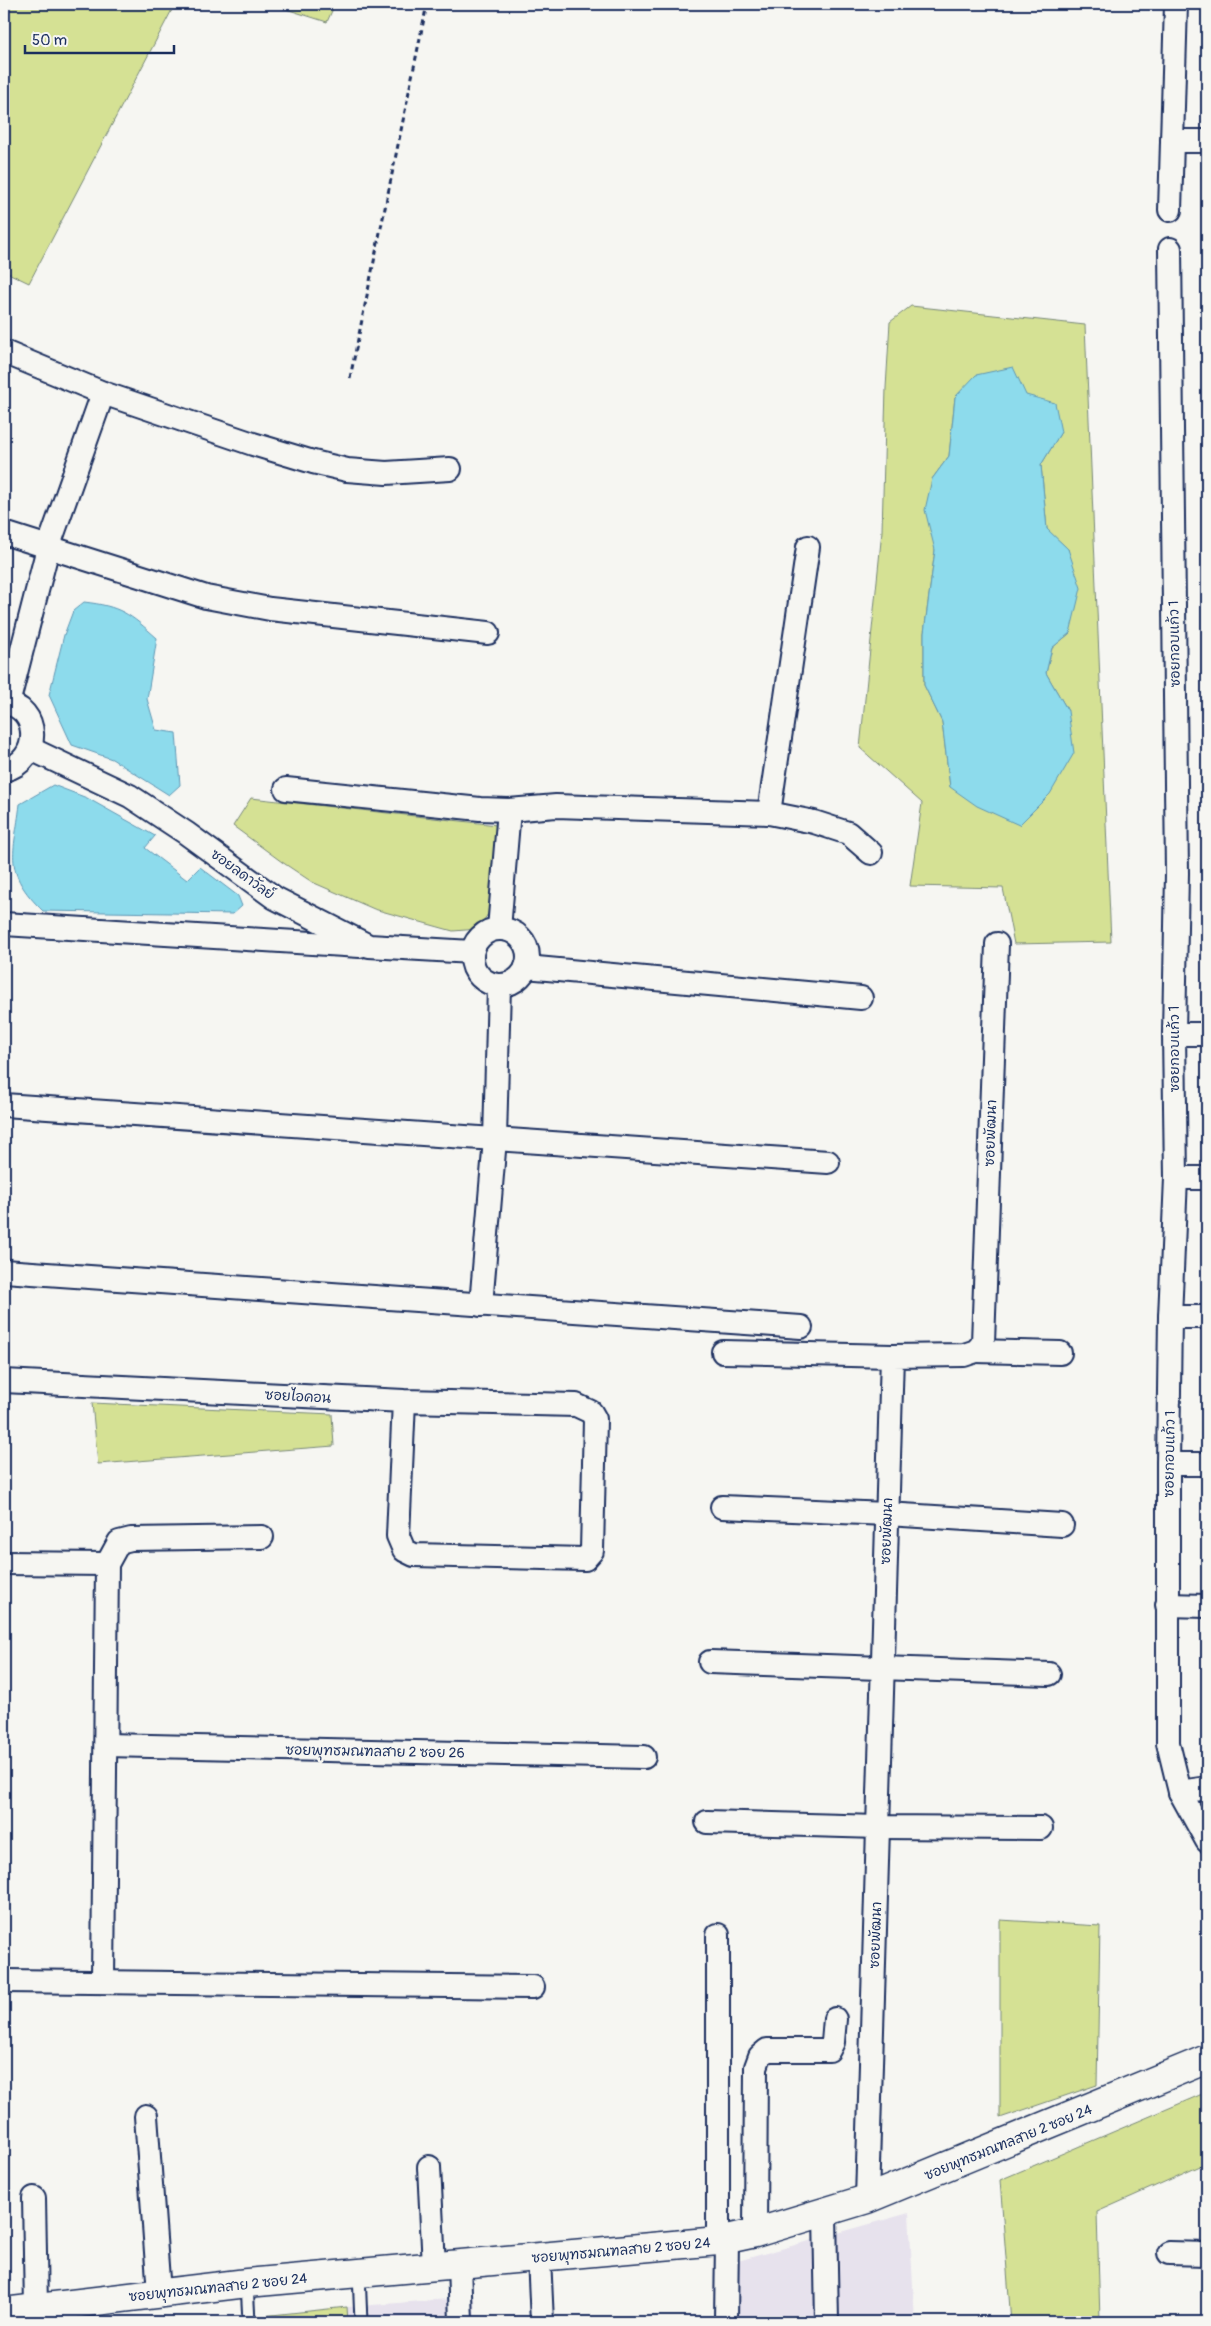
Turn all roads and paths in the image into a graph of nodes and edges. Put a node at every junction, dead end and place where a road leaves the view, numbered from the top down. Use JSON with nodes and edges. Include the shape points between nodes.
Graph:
{"nodes":[{"id":1,"x":427,"y":4,"type":"edge"},
{"id":2,"x":1176,"y":4,"type":"edge"},
{"id":3,"x":1172,"y":141,"type":"junction"},
{"id":4,"x":1207,"y":141,"type":"edge"},
{"id":5,"x":1170,"y":210,"type":"dead end"},
{"id":6,"x":1170,"y":249,"type":"dead end"},
{"id":7,"x":4,"y":352,"type":"edge"},
{"id":8,"x":350,"y":378,"type":"dead end"},
{"id":9,"x":103,"y":393,"type":"junction"},
{"id":10,"x":450,"y":469,"type":"dead end"},
{"id":11,"x":4,"y":533,"type":"edge"},
{"id":12,"x":808,"y":547,"type":"dead end"},
{"id":13,"x":48,"y":548,"type":"junction"},
{"id":14,"x":488,"y":633,"type":"dead end"},
{"id":15,"x":6,"y":703,"type":"edge"},
{"id":16,"x":31,"y":749,"type":"junction"},
{"id":17,"x":4,"y":770,"type":"edge"},
{"id":18,"x":286,"y":789,"type":"dead end"},
{"id":19,"x":509,"y":810,"type":"junction"},
{"id":20,"x":769,"y":813,"type":"junction"},
{"id":21,"x":871,"y":853,"type":"dead end"},
{"id":22,"x":4,"y":924,"type":"edge"},
{"id":23,"x":499,"y":929,"type":"junction"},
{"id":24,"x":997,"y":944,"type":"dead end"},
{"id":25,"x":369,"y":946,"type":"junction"},
{"id":26,"x":472,"y":952,"type":"junction"},
{"id":27,"x":526,"y":967,"type":"junction"},
{"id":28,"x":499,"y":986,"type":"junction"},
{"id":29,"x":861,"y":998,"type":"dead end"},
{"id":30,"x":1174,"y":1034,"type":"junction"},
{"id":31,"x":1207,"y":1034,"type":"edge"},
{"id":32,"x":4,"y":1105,"type":"edge"},
{"id":33,"x":495,"y":1139,"type":"junction"},
{"id":34,"x":828,"y":1162,"type":"dead end"},
{"id":35,"x":1176,"y":1178,"type":"junction"},
{"id":36,"x":1207,"y":1178,"type":"edge"},
{"id":37,"x":4,"y":1271,"type":"edge"},
{"id":38,"x":481,"y":1305,"type":"junction"},
{"id":39,"x":1170,"y":1317,"type":"junction"},
{"id":40,"x":1207,"y":1317,"type":"edge"},
{"id":41,"x":801,"y":1327,"type":"dead end"},
{"id":42,"x":976,"y":1350,"type":"junction"},
{"id":43,"x":723,"y":1352,"type":"dead end"},
{"id":44,"x":1060,"y":1353,"type":"dead end"},
{"id":45,"x":892,"y":1356,"type":"junction"},
{"id":46,"x":4,"y":1381,"type":"edge"},
{"id":47,"x":404,"y":1401,"type":"junction"},
{"id":48,"x":1168,"y":1464,"type":"junction"},
{"id":49,"x":1207,"y":1464,"type":"edge"},
{"id":50,"x":722,"y":1507,"type":"dead end"},
{"id":51,"x":887,"y":1514,"type":"junction"},
{"id":52,"x":1062,"y":1525,"type":"dead end"},
{"id":53,"x":262,"y":1537,"type":"dead end"},
{"id":54,"x":4,"y":1563,"type":"edge"},
{"id":55,"x":107,"y":1564,"type":"junction"},
{"id":56,"x":1167,"y":1605,"type":"junction"},
{"id":57,"x":1207,"y":1606,"type":"edge"},
{"id":58,"x":710,"y":1662,"type":"dead end"},
{"id":59,"x":882,"y":1667,"type":"junction"},
{"id":60,"x":1049,"y":1674,"type":"dead end"},
{"id":61,"x":106,"y":1745,"type":"junction"},
{"id":62,"x":644,"y":1757,"type":"dead end"},
{"id":63,"x":1207,"y":1788,"type":"edge"},
{"id":64,"x":1180,"y":1792,"type":"junction"},
{"id":65,"x":707,"y":1822,"type":"dead end"},
{"id":66,"x":878,"y":1828,"type":"junction"},
{"id":67,"x":1041,"y":1828,"type":"dead end"},
{"id":68,"x":1207,"y":1841,"type":"edge"},
{"id":69,"x":718,"y":1935,"type":"dead end"},
{"id":70,"x":4,"y":1981,"type":"edge"},
{"id":71,"x":104,"y":1981,"type":"junction"},
{"id":72,"x":533,"y":1987,"type":"dead end"},
{"id":73,"x":835,"y":2019,"type":"dead end"},
{"id":74,"x":1207,"y":2059,"type":"edge"},
{"id":75,"x":146,"y":2116,"type":"dead end"},
{"id":76,"x":428,"y":2167,"type":"dead end"},
{"id":77,"x":34,"y":2198,"type":"dead end"},
{"id":78,"x":867,"y":2199,"type":"junction"},
{"id":79,"x":825,"y":2213,"type":"junction"},
{"id":80,"x":756,"y":2233,"type":"junction"},
{"id":81,"x":723,"y":2240,"type":"junction"},
{"id":82,"x":1169,"y":2253,"type":"dead end"},
{"id":83,"x":1207,"y":2254,"type":"edge"},
{"id":84,"x":539,"y":2257,"type":"junction"},
{"id":85,"x":446,"y":2265,"type":"junction"},
{"id":86,"x":359,"y":2273,"type":"junction"},
{"id":87,"x":246,"y":2283,"type":"junction"},
{"id":88,"x":158,"y":2293,"type":"junction"},
{"id":89,"x":36,"y":2308,"type":"junction"},
{"id":90,"x":4,"y":2312,"type":"edge"},
{"id":91,"x":71,"y":2313,"type":"edge"},
{"id":92,"x":249,"y":2322,"type":"edge"},
{"id":93,"x":361,"y":2322,"type":"edge"},
{"id":94,"x":461,"y":2322,"type":"edge"},
{"id":95,"x":542,"y":2322,"type":"edge"},
{"id":96,"x":726,"y":2322,"type":"edge"},
{"id":97,"x":828,"y":2322,"type":"edge"}],
"edges":[{"from":1,"to":8,"type":"path"},
{"from":2,"to":3,"type":"street"},
{"from":3,"to":4,"type":"street"},
{"from":3,"to":5,"type":"street"},
{"from":6,"to":30,"type":"street","name":"ซอยกอบแก้ว 1","via":[[1176,863]]},
{"from":7,"to":9,"type":"street"},
{"from":9,"to":10,"type":"street","via":[[253,444],[347,470],[386,473]]},
{"from":9,"to":13,"type":"street"},
{"from":11,"to":13,"type":"street"},
{"from":12,"to":20,"type":"street"},
{"from":13,"to":14,"type":"street","via":[[206,597],[270,609]]},
{"from":13,"to":15,"type":"street"},
{"from":15,"to":16,"type":"street","via":[[21,710],[29,721],[33,735]]},
{"from":16,"to":17,"type":"street","via":[[24,760]]},
{"from":16,"to":25,"type":"street","name":"ซอยลดาวัลย์","via":[[130,796],[275,898]]},
{"from":18,"to":19,"type":"street"},
{"from":19,"to":20,"type":"street","via":[[556,806]]},
{"from":19,"to":23,"type":"street"},
{"from":20,"to":21,"type":"street","via":[[848,833]]},
{"from":22,"to":25,"type":"street"},
{"from":23,"to":26,"type":"street","via":[[485,933]]},
{"from":23,"to":27,"type":"street","via":[[521,938],[528,957]]},
{"from":24,"to":42,"type":"street","name":"ซอยพัฒนา","via":[[983,1343]]},
{"from":25,"to":26,"type":"street","name":"ซอยลดาวัลย์"},
{"from":26,"to":28,"type":"street","via":[[474,970],[481,979]]},
{"from":27,"to":28,"type":"street","via":[[513,982]]},
{"from":27,"to":29,"type":"street"},
{"from":28,"to":33,"type":"street"},
{"from":30,"to":31,"type":"street"},
{"from":30,"to":35,"type":"street","name":"ซอยกอบแก้ว 1"},
{"from":32,"to":33,"type":"street"},
{"from":33,"to":34,"type":"street"},
{"from":33,"to":38,"type":"street"},
{"from":35,"to":36,"type":"street"},
{"from":35,"to":39,"type":"street","name":"ซอยกอบแก้ว 1"},
{"from":37,"to":38,"type":"street"},
{"from":38,"to":41,"type":"street"},
{"from":39,"to":40,"type":"street"},
{"from":39,"to":48,"type":"street","name":"ซอยกอบแก้ว 1"},
{"from":42,"to":44,"type":"street"},
{"from":42,"to":45,"type":"street","via":[[964,1356]]},
{"from":43,"to":45,"type":"street"},
{"from":45,"to":51,"type":"street","name":"ซอยพัฒนา"},
{"from":46,"to":47,"type":"street","name":"ซอยไอคอน"},
{"from":47,"to":47,"type":"street","name":"ซอยไอคอน","via":[[576,1405],[590,1412],[595,1419],[592,1551],[589,1556],[414,1554],[404,1550],[398,1536]]},
{"from":48,"to":49,"type":"street"},
{"from":48,"to":56,"type":"street","name":"ซอยกอบแก้ว 1"},
{"from":50,"to":51,"type":"street"},
{"from":51,"to":52,"type":"street"},
{"from":51,"to":59,"type":"street","name":"ซอยพัฒนา"},
{"from":53,"to":55,"type":"street","via":[[132,1539],[119,1542]]},
{"from":54,"to":55,"type":"street"},
{"from":55,"to":61,"type":"street"},
{"from":56,"to":57,"type":"street"},
{"from":56,"to":64,"type":"street","name":"ซอยกอบแก้ว 1","via":[[1168,1743]]},
{"from":58,"to":59,"type":"street"},
{"from":59,"to":60,"type":"street"},
{"from":59,"to":66,"type":"street","name":"ซอยพัฒนา"},
{"from":61,"to":62,"type":"street","name":"ซอยพุทธมณฑลสาย 2 ซอย 26"},
{"from":61,"to":71,"type":"street"},
{"from":63,"to":64,"type":"street"},
{"from":64,"to":68,"type":"street","name":"ซอยกอบแก้ว 1"},
{"from":65,"to":66,"type":"street"},
{"from":66,"to":67,"type":"street"},
{"from":66,"to":78,"type":"street","name":"ซอยพัฒนา"},
{"from":69,"to":81,"type":"street"},
{"from":70,"to":71,"type":"street"},
{"from":71,"to":72,"type":"street"},
{"from":73,"to":80,"type":"street","via":[[829,2050],[767,2050],[760,2056],[756,2067]]},
{"from":74,"to":78,"type":"street","name":"ซอยพุทธมณฑลสาย 2 ซอย 24"},
{"from":75,"to":88,"type":"street"},
{"from":76,"to":85,"type":"street"},
{"from":77,"to":89,"type":"street"},
{"from":78,"to":79,"type":"street","name":"ซอยพุทธมณฑลสาย 2 ซอย 24"},
{"from":79,"to":80,"type":"street","name":"ซอยพุทธมณฑลสาย 2 ซอย 24"},
{"from":79,"to":97,"type":"street"},
{"from":80,"to":81,"type":"street","name":"ซอยพุทธมณฑลสาย 2 ซอย 24"},
{"from":81,"to":84,"type":"street","name":"ซอยพุทธมณฑลสาย 2 ซอย 24"},
{"from":81,"to":96,"type":"street"},
{"from":82,"to":83,"type":"street"},
{"from":84,"to":85,"type":"street","name":"ซอยพุทธมณฑลสาย 2 ซอย 24"},
{"from":84,"to":95,"type":"street"},
{"from":85,"to":86,"type":"street","name":"ซอยพุทธมณฑลสาย 2 ซอย 24"},
{"from":85,"to":94,"type":"street"},
{"from":86,"to":87,"type":"street","name":"ซอยพุทธมณฑลสาย 2 ซอย 24"},
{"from":86,"to":93,"type":"lane"},
{"from":87,"to":88,"type":"street","name":"ซอยพุทธมณฑลสาย 2 ซอย 24"},
{"from":87,"to":92,"type":"lane"},
{"from":88,"to":91,"type":"street","name":"ซอยพุทธมณฑลสาย 2 ซอย 24"},
{"from":89,"to":90,"type":"street","name":"ซอยพุทธมณฑลสาย 2 ซอย 24"},
{"from":89,"to":91,"type":"street","name":"ซอยพุทธมณฑลสาย 2 ซอย 24"}]}
